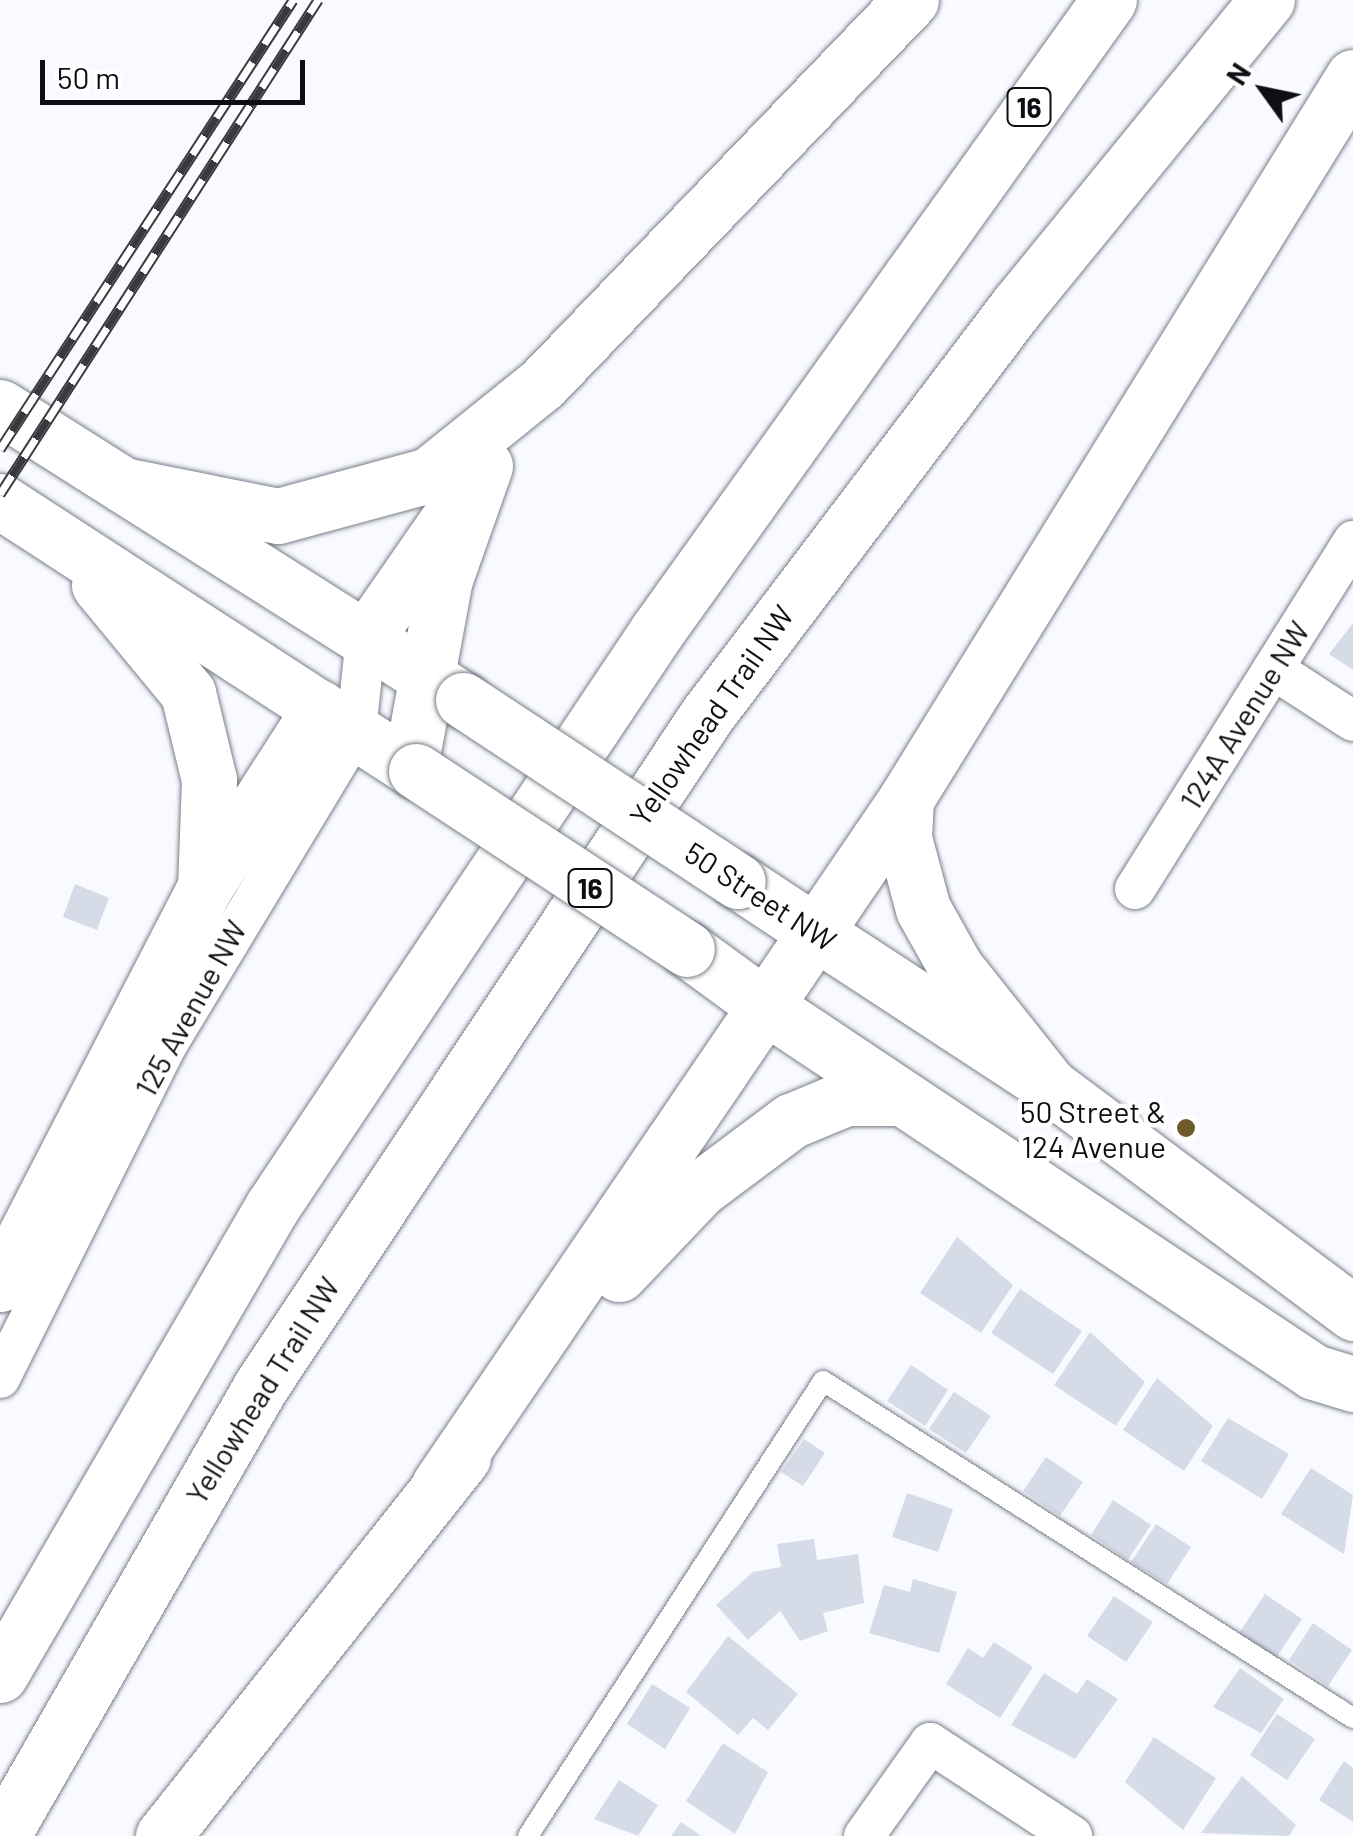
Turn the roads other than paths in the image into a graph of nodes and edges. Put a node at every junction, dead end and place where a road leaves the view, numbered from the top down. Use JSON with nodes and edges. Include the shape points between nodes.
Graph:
{"nodes":[{"id":1,"x":911,"y":0,"type":"edge"},
{"id":2,"x":1109,"y":0,"type":"edge"},
{"id":3,"x":1267,"y":0,"type":"edge"},
{"id":4,"x":1353,"y":77,"type":"edge"},
{"id":5,"x":543,"y":383,"type":"junction"},
{"id":6,"x":0,"y":407,"type":"edge"},
{"id":7,"x":484,"y":466,"type":"junction"},
{"id":8,"x":124,"y":485,"type":"junction"},
{"id":9,"x":0,"y":501,"type":"edge"},
{"id":10,"x":1353,"y":541,"type":"edge"},
{"id":11,"x":66,"y":544,"type":"junction"},
{"id":12,"x":366,"y":638,"type":"junction"},
{"id":13,"x":1273,"y":669,"type":"junction"},
{"id":14,"x":443,"y":687,"type":"junction"},
{"id":15,"x":338,"y":720,"type":"junction"},
{"id":16,"x":1353,"y":721,"type":"edge"},
{"id":17,"x":413,"y":769,"type":"junction"},
{"id":18,"x":906,"y":799,"type":"junction"},
{"id":19,"x":204,"y":888,"type":"junction"},
{"id":20,"x":1135,"y":889,"type":"dead end"},
{"id":21,"x":818,"y":934,"type":"junction"},
{"id":22,"x":768,"y":1008,"type":"junction"},
{"id":23,"x":1050,"y":1086,"type":"junction"},
{"id":24,"x":901,"y":1098,"type":"junction"},
{"id":25,"x":0,"y":1284,"type":"edge"},
{"id":26,"x":1353,"y":1313,"type":"edge"},
{"id":27,"x":0,"y":1378,"type":"edge"},
{"id":28,"x":1353,"y":1384,"type":"edge"},
{"id":29,"x":439,"y":1485,"type":"junction"},
{"id":30,"x":0,"y":1675,"type":"edge"},
{"id":31,"x":1353,"y":1718,"type":"edge"},
{"id":32,"x":2,"y":1836,"type":"edge"},
{"id":33,"x":163,"y":1836,"type":"edge"},
{"id":34,"x":528,"y":1836,"type":"edge"},
{"id":35,"x":864,"y":1836,"type":"edge"},
{"id":36,"x":1072,"y":1836,"type":"edge"}],
"edges":[{"from":1,"to":5,"type":"main road"},
{"from":2,"to":30,"type":"main road","number":"16","via":[[937,231],[467,912],[272,1207]]},
{"from":3,"to":32,"type":"main road","name":"Yellowhead Trail NW","number":"16","via":[[1018,305],[707,715],[261,1386]]},
{"from":4,"to":18,"type":"main road"},
{"from":5,"to":7,"type":"main road"},
{"from":5,"to":8,"type":"main road","via":[[429,475],[278,516]]},
{"from":6,"to":8,"type":"main road","name":"50 Street NW"},
{"from":7,"to":12,"type":"main road"},
{"from":7,"to":14,"type":"main road"},
{"from":8,"to":12,"type":"main road","name":"50 Street NW"},
{"from":9,"to":11,"type":"main road"},
{"from":10,"to":13,"type":"street","name":"124A Avenue NW"},
{"from":11,"to":15,"type":"main road"},
{"from":11,"to":19,"type":"main road","via":[[188,693],[210,780]]},
{"from":12,"to":14,"type":"main road","name":"50 Street NW"},
{"from":12,"to":15,"type":"main road"},
{"from":13,"to":16,"type":"street"},
{"from":13,"to":20,"type":"street","name":"124A Avenue NW"},
{"from":14,"to":17,"type":"main road"},
{"from":14,"to":21,"type":"main road","name":"50 Street NW","bridge":true},
{"from":15,"to":17,"type":"main road"},
{"from":15,"to":19,"type":"main road","name":"125 Avenue NW"},
{"from":15,"to":27,"type":"street","name":"125 Avenue NW"},
{"from":17,"to":22,"type":"main road","bridge":true},
{"from":18,"to":21,"type":"main road"},
{"from":18,"to":23,"type":"main road","via":[[904,838],[924,909],[956,968]]},
{"from":19,"to":25,"type":"main road","name":"125 Avenue NW"},
{"from":21,"to":22,"type":"main road"},
{"from":21,"to":23,"type":"main road","name":"50 Street NW"},
{"from":22,"to":24,"type":"main road"},
{"from":22,"to":29,"type":"main road"},
{"from":23,"to":26,"type":"main road","name":"50 Street NW"},
{"from":24,"to":28,"type":"main road","via":[[1314,1372]]},
{"from":24,"to":29,"type":"main road","via":[[819,1106],[715,1176]]},
{"from":29,"to":33,"type":"main road"},
{"from":31,"to":34,"type":"lane","via":[[822,1381]]},
{"from":35,"to":36,"type":"street","via":[[930,1743]]}]}
